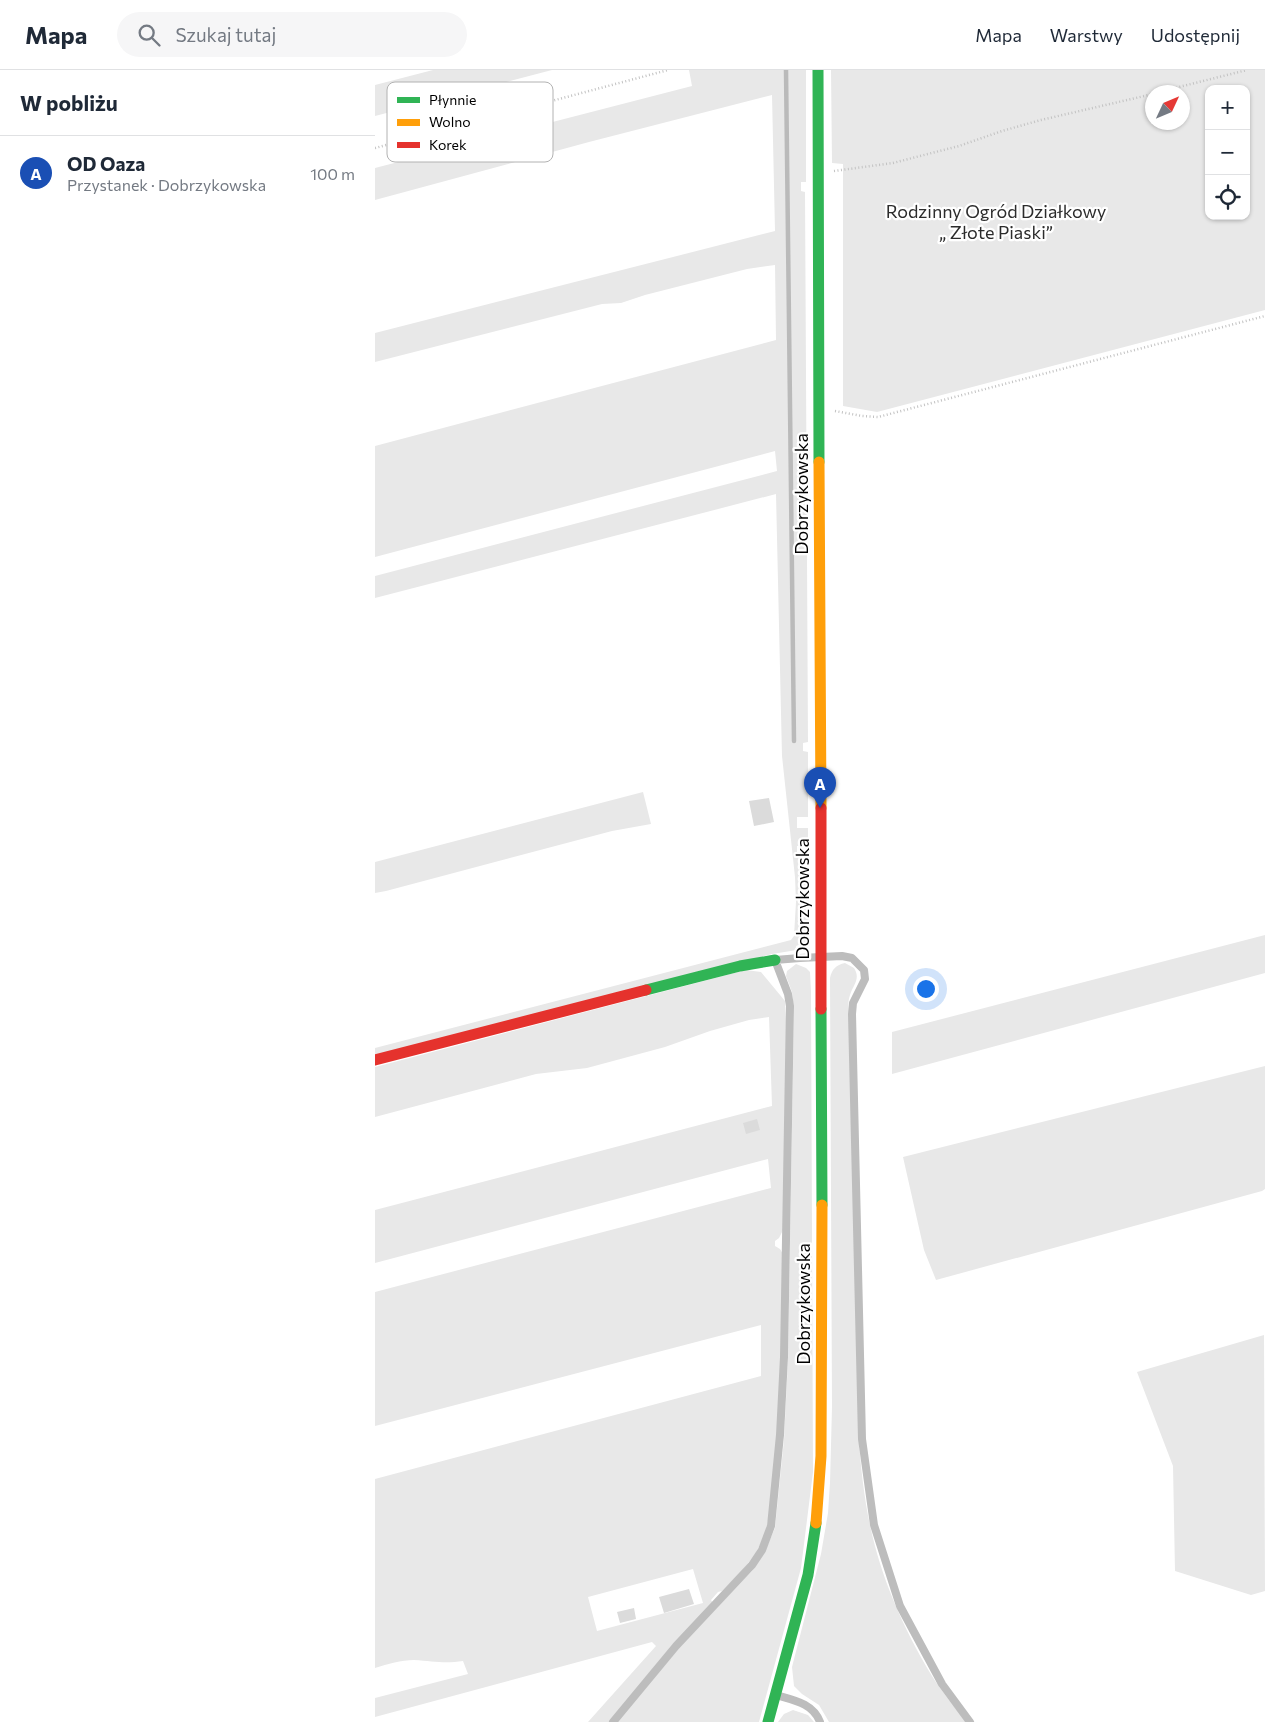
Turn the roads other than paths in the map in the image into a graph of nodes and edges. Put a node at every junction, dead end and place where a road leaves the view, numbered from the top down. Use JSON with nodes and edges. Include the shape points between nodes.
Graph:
{"nodes":[{"id":1,"x":817,"y":70,"type":"edge"},
{"id":2,"x":820,"y":958,"type":"junction"},
{"id":3,"x":775,"y":960,"type":"junction"},
{"id":4,"x":375,"y":1060,"type":"edge"},
{"id":5,"x":776,"y":1695,"type":"junction"},
{"id":6,"x":613,"y":1722,"type":"edge"},
{"id":7,"x":767,"y":1722,"type":"edge"},
{"id":8,"x":820,"y":1722,"type":"edge"},
{"id":9,"x":971,"y":1722,"type":"edge"}],
"edges":[{"from":1,"to":2,"type":"main road","name":"Dobrzykowska"},
{"from":2,"to":3,"type":"lane"},
{"from":2,"to":5,"type":"main road","name":"Dobrzykowska","via":[[820,1487],[808,1575]]},
{"from":2,"to":9,"type":"lane","via":[[852,958],[865,970],[865,979],[853,1002],[852,1014],[862,1439],[875,1525],[900,1606],[942,1684]]},
{"from":3,"to":4,"type":"main road","via":[[740,966]]},
{"from":3,"to":6,"type":"lane","via":[[789,1000],[790,1058],[784,1357],[771,1526],[757,1558],[676,1646]]},
{"from":5,"to":7,"type":"main road","name":"Dobrzykowska"},
{"from":5,"to":8,"type":"lane","via":[[812,1708]]}]}
